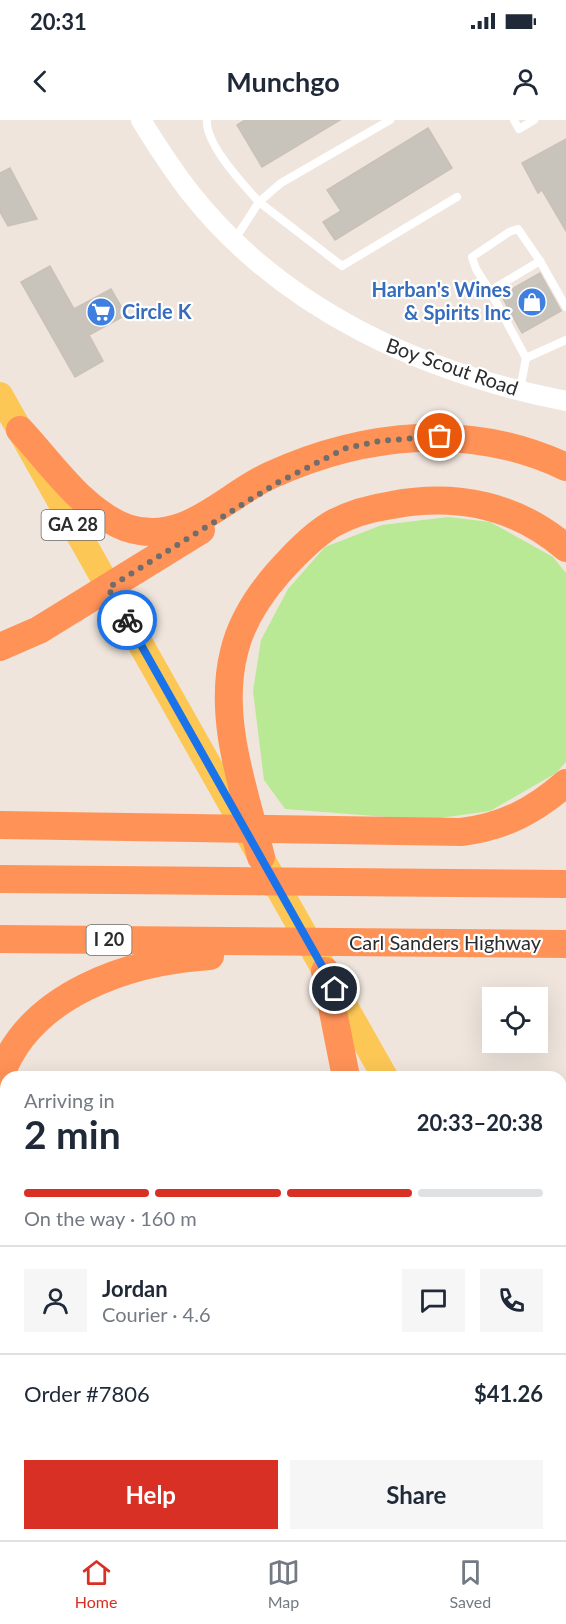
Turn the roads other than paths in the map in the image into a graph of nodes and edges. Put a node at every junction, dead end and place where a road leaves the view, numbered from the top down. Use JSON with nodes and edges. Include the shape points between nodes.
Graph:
{"nodes":[{"id":1,"x":141,"y":120,"type":"edge"},
{"id":2,"x":207,"y":120,"type":"edge"},
{"id":3,"x":390,"y":120,"type":"edge"},
{"id":4,"x":514,"y":120,"type":"edge"},
{"id":5,"x":534,"y":120,"type":"edge"},
{"id":6,"x":457,"y":197,"type":"dead end"},
{"id":7,"x":259,"y":202,"type":"junction"},
{"id":8,"x":234,"y":240,"type":"junction"},
{"id":9,"x":540,"y":261,"type":"junction"},
{"id":10,"x":490,"y":291,"type":"junction"},
{"id":11,"x":566,"y":307,"type":"edge"},
{"id":12,"x":566,"y":340,"type":"edge"},
{"id":13,"x":526,"y":358,"type":"junction"},
{"id":14,"x":520,"y":391,"type":"junction"},
{"id":15,"x":0,"y":395,"type":"edge"},
{"id":16,"x":566,"y":401,"type":"edge"},
{"id":17,"x":20,"y":430,"type":"junction"},
{"id":18,"x":346,"y":448,"type":"junction"},
{"id":19,"x":566,"y":467,"type":"edge"},
{"id":20,"x":566,"y":548,"type":"edge"},
{"id":21,"x":108,"y":588,"type":"junction"},
{"id":22,"x":0,"y":647,"type":"edge"},
{"id":23,"x":566,"y":783,"type":"edge"},
{"id":24,"x":0,"y":825,"type":"edge"},
{"id":25,"x":261,"y":857,"type":"junction"},
{"id":26,"x":0,"y":879,"type":"edge"},
{"id":27,"x":566,"y":884,"type":"edge"},
{"id":28,"x":0,"y":939,"type":"edge"},
{"id":29,"x":566,"y":944,"type":"edge"},
{"id":30,"x":223,"y":948,"type":"junction"},
{"id":31,"x":326,"y":971,"type":"junction"},
{"id":32,"x":3,"y":1071,"type":"edge"},
{"id":33,"x":345,"y":1071,"type":"edge"},
{"id":34,"x":382,"y":1071,"type":"edge"}],
"edges":[{"from":1,"to":8,"type":"street","name":"Boy Scout Road","via":[[193,197]]},
{"from":2,"to":7,"type":"lane","via":[[206,129],[235,175]]},
{"from":3,"to":7,"type":"lane","via":[[281,183]]},
{"from":4,"to":5,"type":"lane","via":[[519,129]]},
{"from":6,"to":7,"type":"lane","via":[[342,266]]},
{"from":7,"to":8,"type":"lane"},
{"from":8,"to":14,"type":"street","name":"Boy Scout Road","via":[[292,288],[363,333],[439,366]]},
{"from":9,"to":10,"type":"lane"},
{"from":9,"to":10,"type":"lane","via":[[518,229],[508,232],[472,257]]},
{"from":9,"to":11,"type":"lane"},
{"from":10,"to":13,"type":"lane"},
{"from":12,"to":13,"type":"lane"},
{"from":13,"to":14,"type":"lane"},
{"from":14,"to":16,"type":"street","name":"Boy Scout Road"},
{"from":15,"to":17,"type":"main road","number":"GA 28"},
{"from":17,"to":18,"type":"highway","via":[[99,513],[127,527],[153,532],[188,525],[270,476]]},
{"from":17,"to":21,"type":"main road","number":"GA 28"},
{"from":18,"to":19,"type":"highway","via":[[380,441],[456,436],[520,449]]},
{"from":18,"to":21,"type":"highway","via":[[277,483]]},
{"from":20,"to":25,"type":"highway","via":[[530,524],[481,503],[418,500],[362,512],[333,524],[290,559],[252,607],[234,652],[229,684],[233,740]]},
{"from":21,"to":22,"type":"highway","via":[[39,630]]},
{"from":21,"to":25,"type":"main road","number":"GA 28"},
{"from":23,"to":24,"type":"highway","via":[[528,812],[482,830],[461,832]]},
{"from":25,"to":31,"type":"main road","number":"GA 28"},
{"from":26,"to":27,"type":"highway"},
{"from":28,"to":30,"type":"highway","number":"I 20"},
{"from":29,"to":30,"type":"highway","name":"Carl Sanders Highway","via":[[386,943]]},
{"from":30,"to":32,"type":"highway","via":[[120,973],[75,993],[21,1037]]},
{"from":31,"to":33,"type":"highway"},
{"from":31,"to":34,"type":"main road","number":"GA 28"}]}
